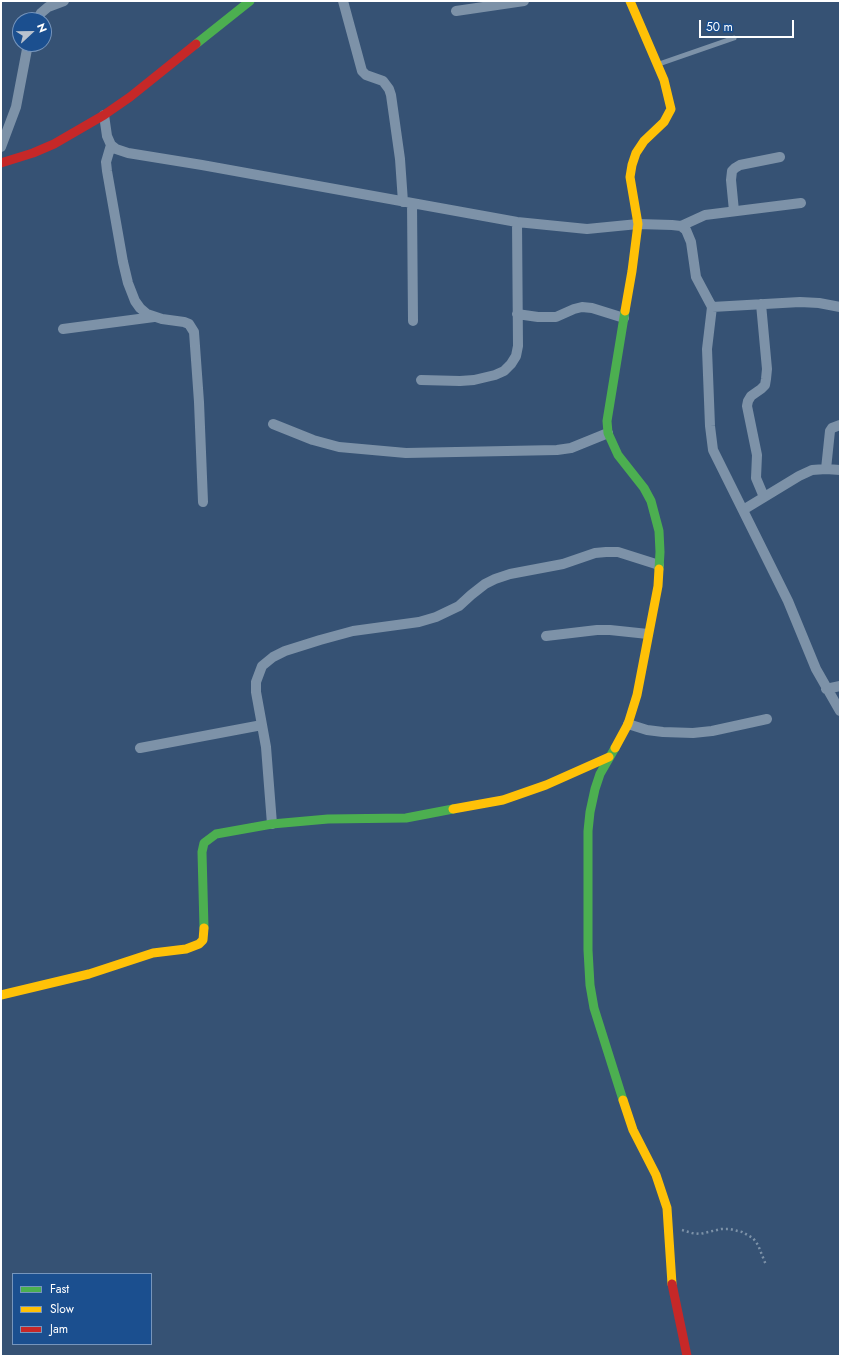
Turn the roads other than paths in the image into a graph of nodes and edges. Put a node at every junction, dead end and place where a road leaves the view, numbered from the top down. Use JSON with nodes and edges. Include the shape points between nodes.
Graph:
{"nodes":[{"id":1,"x":64,"y":1,"type":"edge"},
{"id":2,"x":250,"y":1,"type":"edge"},
{"id":3,"x":343,"y":1,"type":"edge"},
{"id":4,"x":524,"y":1,"type":"edge"},
{"id":5,"x":630,"y":1,"type":"edge"},
{"id":6,"x":456,"y":11,"type":"dead end"},
{"id":7,"x":42,"y":12,"type":"edge"},
{"id":8,"x":734,"y":38,"type":"dead end"},
{"id":9,"x":26,"y":52,"type":"edge"},
{"id":10,"x":658,"y":64,"type":"junction"},
{"id":11,"x":104,"y":115,"type":"junction"},
{"id":12,"x":111,"y":145,"type":"junction"},
{"id":13,"x":1,"y":147,"type":"edge"},
{"id":14,"x":780,"y":157,"type":"dead end"},
{"id":15,"x":1,"y":163,"type":"edge"},
{"id":16,"x":408,"y":203,"type":"junction"},
{"id":17,"x":801,"y":203,"type":"dead end"},
{"id":18,"x":734,"y":211,"type":"junction"},
{"id":19,"x":517,"y":222,"type":"junction"},
{"id":20,"x":643,"y":224,"type":"junction"},
{"id":21,"x":676,"y":225,"type":"junction"},
{"id":22,"x":761,"y":304,"type":"junction"},
{"id":23,"x":712,"y":307,"type":"junction"},
{"id":24,"x":840,"y":307,"type":"edge"},
{"id":25,"x":518,"y":314,"type":"junction"},
{"id":26,"x":154,"y":317,"type":"junction"},
{"id":27,"x":624,"y":318,"type":"junction"},
{"id":28,"x":413,"y":322,"type":"dead end"},
{"id":29,"x":63,"y":329,"type":"dead end"},
{"id":30,"x":421,"y":380,"type":"dead end"},
{"id":31,"x":274,"y":424,"type":"dead end"},
{"id":32,"x":840,"y":425,"type":"edge"},
{"id":33,"x":608,"y":433,"type":"junction"},
{"id":34,"x":826,"y":469,"type":"junction"},
{"id":35,"x":840,"y":470,"type":"edge"},
{"id":36,"x":764,"y":497,"type":"junction"},
{"id":37,"x":203,"y":502,"type":"dead end"},
{"id":38,"x":743,"y":510,"type":"junction"},
{"id":39,"x":659,"y":565,"type":"junction"},
{"id":40,"x":648,"y":634,"type":"junction"},
{"id":41,"x":546,"y":636,"type":"dead end"},
{"id":42,"x":840,"y":686,"type":"edge"},
{"id":43,"x":826,"y":689,"type":"junction"},
{"id":44,"x":840,"y":711,"type":"edge"},
{"id":45,"x":767,"y":719,"type":"dead end"},
{"id":46,"x":628,"y":724,"type":"junction"},
{"id":47,"x":262,"y":726,"type":"junction"},
{"id":48,"x":140,"y":748,"type":"dead end"},
{"id":49,"x":609,"y":758,"type":"junction"},
{"id":50,"x":272,"y":824,"type":"junction"},
{"id":51,"x":1,"y":995,"type":"edge"},
{"id":52,"x":687,"y":1356,"type":"edge"}],
"edges":[{"from":1,"to":7,"type":"street"},
{"from":2,"to":11,"type":"street"},
{"from":3,"to":16,"type":"street","via":[[362,70],[383,81],[391,95],[401,174]]},
{"from":4,"to":6,"type":"street"},
{"from":5,"to":10,"type":"street"},
{"from":8,"to":10,"type":"lane"},
{"from":9,"to":13,"type":"street","via":[[16,107]]},
{"from":10,"to":20,"type":"street","via":[[671,109],[664,122],[644,141],[636,153],[630,177],[637,213]]},
{"from":11,"to":12,"type":"street"},
{"from":11,"to":15,"type":"street","via":[[54,144]]},
{"from":12,"to":16,"type":"street","via":[[128,153]]},
{"from":12,"to":26,"type":"street","via":[[106,171],[128,284],[140,308]]},
{"from":14,"to":18,"type":"street","via":[[735,168],[731,180]]},
{"from":16,"to":19,"type":"street"},
{"from":16,"to":28,"type":"street"},
{"from":17,"to":18,"type":"street"},
{"from":18,"to":21,"type":"street","via":[[705,215]]},
{"from":19,"to":20,"type":"street","via":[[587,229]]},
{"from":19,"to":25,"type":"street"},
{"from":20,"to":21,"type":"street"},
{"from":20,"to":27,"type":"street"},
{"from":21,"to":23,"type":"street","via":[[686,230],[689,236],[696,277]]},
{"from":22,"to":23,"type":"street"},
{"from":22,"to":24,"type":"street","via":[[800,302]]},
{"from":22,"to":36,"type":"street","via":[[766,379],[765,385],[751,396],[747,406],[757,455],[756,478]]},
{"from":23,"to":38,"type":"street","via":[[707,349],[711,440],[716,457]]},
{"from":25,"to":27,"type":"street","via":[[556,317],[582,307]]},
{"from":25,"to":30,"type":"street","via":[[516,356],[504,371],[474,380]]},
{"from":26,"to":29,"type":"street"},
{"from":26,"to":37,"type":"street","via":[[184,322],[189,324],[194,332]]},
{"from":27,"to":33,"type":"street","via":[[607,421]]},
{"from":31,"to":33,"type":"street","via":[[313,440],[339,447],[406,453],[557,450],[572,448]]},
{"from":32,"to":34,"type":"street","via":[[830,431]]},
{"from":33,"to":39,"type":"street","via":[[618,455],[651,501],[659,531]]},
{"from":34,"to":35,"type":"street"},
{"from":34,"to":36,"type":"street","via":[[812,470],[798,476]]},
{"from":36,"to":38,"type":"street"},
{"from":38,"to":43,"type":"street","via":[[788,601]]},
{"from":39,"to":40,"type":"street","via":[[658,586]]},
{"from":39,"to":47,"type":"street","via":[[618,552],[595,553],[563,564],[495,579],[480,587],[459,606],[436,617],[419,622],[353,631],[285,651],[262,666],[256,682]]},
{"from":40,"to":41,"type":"street","via":[[597,630]]},
{"from":40,"to":46,"type":"street","via":[[637,695]]},
{"from":42,"to":43,"type":"street"},
{"from":43,"to":44,"type":"street"},
{"from":45,"to":46,"type":"street","via":[[693,733],[647,730]]},
{"from":46,"to":49,"type":"street"},
{"from":47,"to":48,"type":"street"},
{"from":47,"to":50,"type":"street"},
{"from":49,"to":50,"type":"street","via":[[527,793],[503,800],[406,818],[328,819]]},
{"from":49,"to":52,"type":"street","via":[[595,789],[588,831],[590,985],[594,1008],[628,1116],[663,1193],[669,1223],[671,1278]]},
{"from":50,"to":51,"type":"street","via":[[216,834],[204,843],[204,934],[199,944],[152,953],[89,974]]}]}
